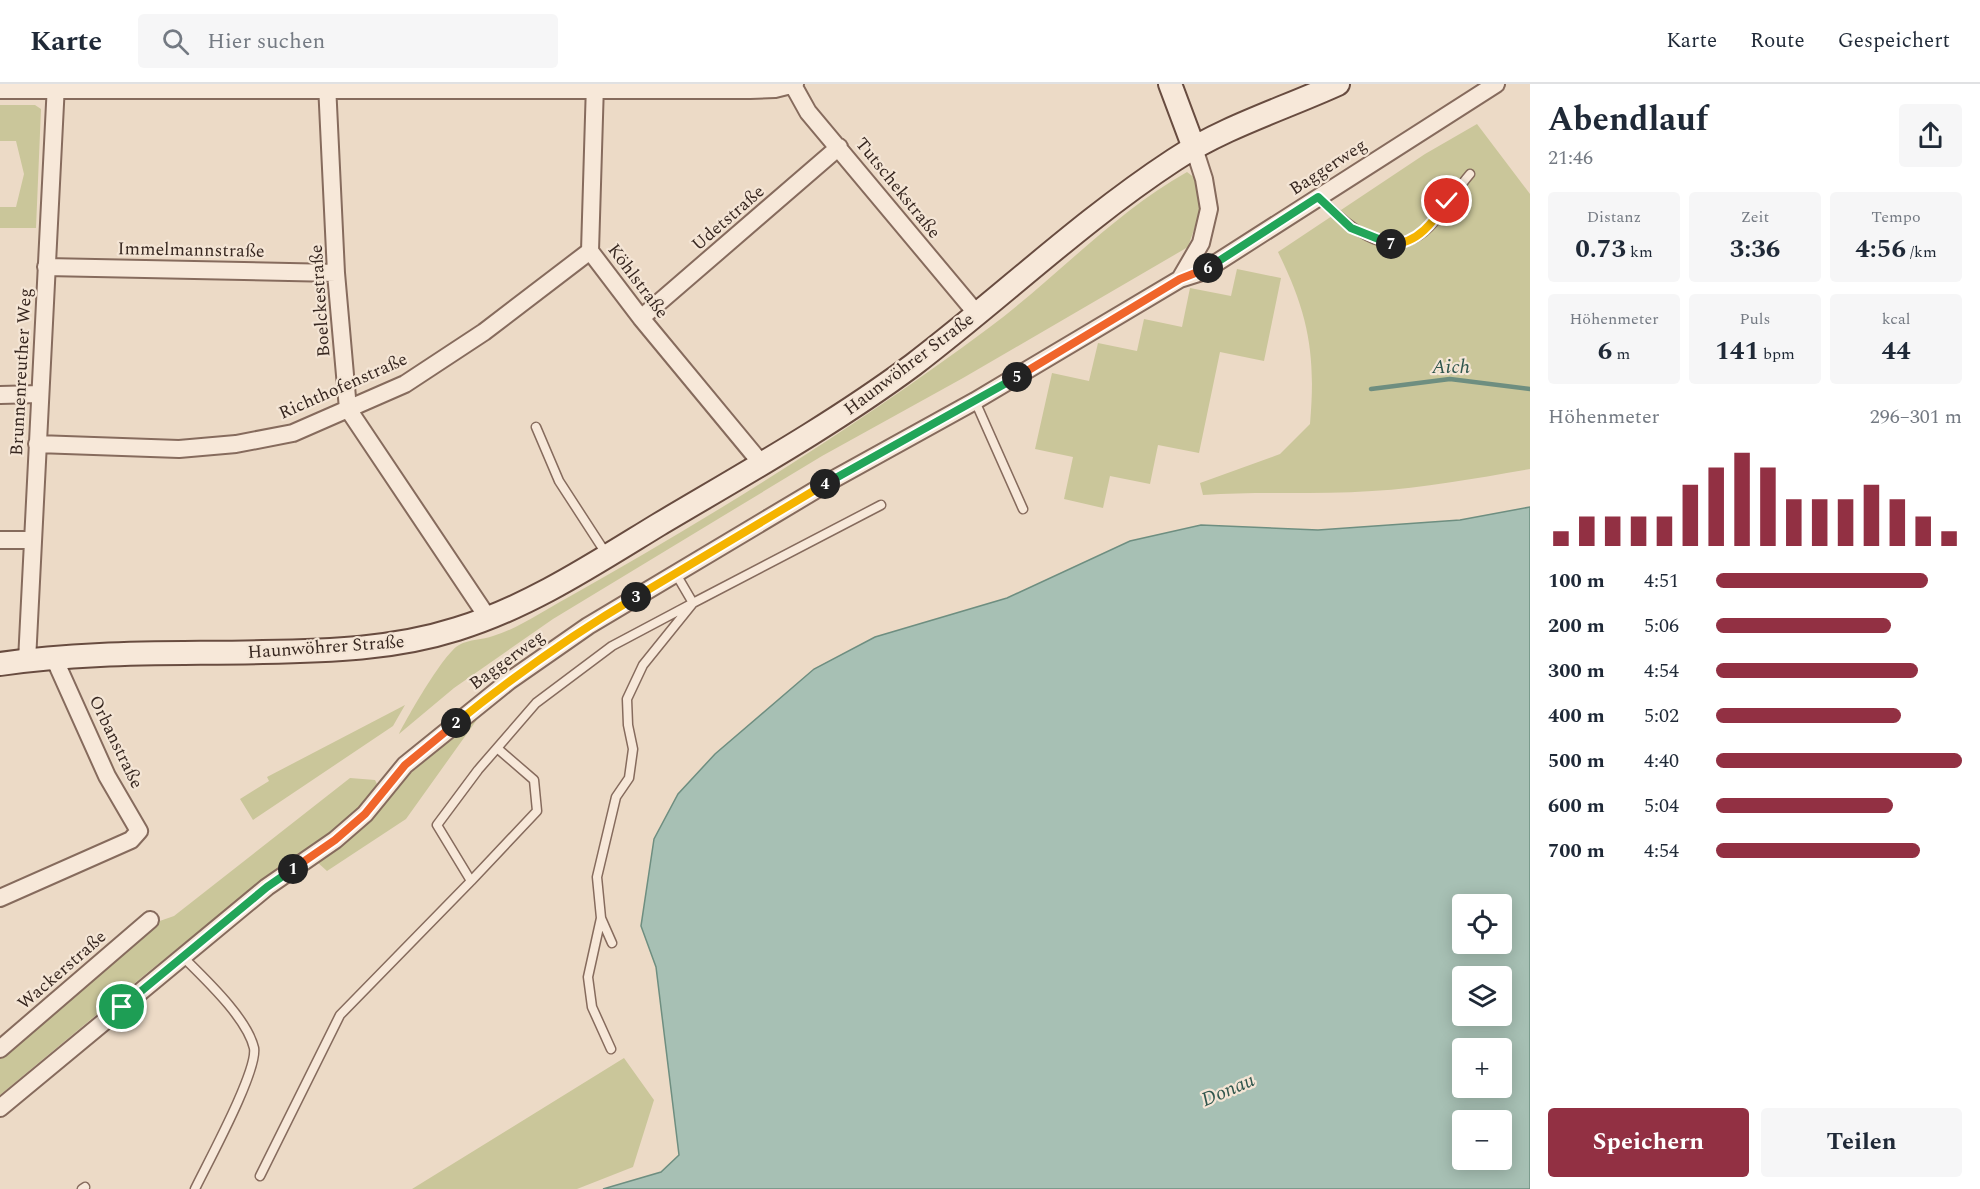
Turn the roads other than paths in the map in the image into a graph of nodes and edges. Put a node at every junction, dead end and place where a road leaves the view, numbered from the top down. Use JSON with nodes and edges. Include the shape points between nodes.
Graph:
{"nodes":[{"id":1,"x":794,"y":84,"type":"edge"},
{"id":2,"x":1170,"y":84,"type":"edge"},
{"id":3,"x":1338,"y":84,"type":"edge"},
{"id":4,"x":1496,"y":84,"type":"edge"},
{"id":5,"x":595,"y":86,"type":"edge"},
{"id":6,"x":56,"y":87,"type":"edge"},
{"id":7,"x":327,"y":88,"type":"edge"},
{"id":8,"x":0,"y":90,"type":"edge"},
{"id":9,"x":839,"y":147,"type":"junction"},
{"id":10,"x":1194,"y":148,"type":"junction"},
{"id":11,"x":1470,"y":174,"type":"dead end"},
{"id":12,"x":1318,"y":197,"type":"junction"},
{"id":13,"x":590,"y":251,"type":"junction"},
{"id":14,"x":46,"y":267,"type":"junction"},
{"id":15,"x":336,"y":273,"type":"junction"},
{"id":16,"x":1180,"y":279,"type":"junction"},
{"id":17,"x":977,"y":314,"type":"junction"},
{"id":18,"x":641,"y":318,"type":"junction"},
{"id":19,"x":39,"y":394,"type":"junction"},
{"id":20,"x":0,"y":395,"type":"edge"},
{"id":21,"x":975,"y":401,"type":"junction"},
{"id":22,"x":348,"y":409,"type":"junction"},
{"id":23,"x":536,"y":427,"type":"dead end"},
{"id":24,"x":37,"y":444,"type":"junction"},
{"id":25,"x":761,"y":463,"type":"junction"},
{"id":26,"x":881,"y":505,"type":"dead end"},
{"id":27,"x":1023,"y":509,"type":"dead end"},
{"id":28,"x":0,"y":540,"type":"edge"},
{"id":29,"x":32,"y":540,"type":"junction"},
{"id":30,"x":608,"y":556,"type":"junction"},
{"id":31,"x":676,"y":574,"type":"junction"},
{"id":32,"x":693,"y":603,"type":"junction"},
{"id":33,"x":488,"y":618,"type":"junction"},
{"id":34,"x":54,"y":658,"type":"junction"},
{"id":35,"x":27,"y":661,"type":"junction"},
{"id":36,"x":0,"y":664,"type":"edge"},
{"id":37,"x":0,"y":675,"type":"edge"},
{"id":38,"x":497,"y":748,"type":"junction"},
{"id":39,"x":471,"y":881,"type":"junction"},
{"id":40,"x":0,"y":898,"type":"edge"},
{"id":41,"x":602,"y":918,"type":"junction"},
{"id":42,"x":150,"y":920,"type":"dead end"},
{"id":43,"x":612,"y":943,"type":"dead end"},
{"id":44,"x":183,"y":957,"type":"junction"},
{"id":45,"x":0,"y":1048,"type":"edge"},
{"id":46,"x":611,"y":1049,"type":"dead end"},
{"id":47,"x":0,"y":1108,"type":"edge"},
{"id":48,"x":260,"y":1176,"type":"dead end"},
{"id":49,"x":195,"y":1189,"type":"edge"}],
"edges":[{"from":1,"to":5,"type":"street","via":[[750,90]]},
{"from":1,"to":9,"type":"street","name":"Tutschekstraße","via":[[808,112]]},
{"from":2,"to":10,"type":"street"},
{"from":3,"to":10,"type":"street","name":"Haunwöhrer Straße"},
{"from":4,"to":12,"type":"street","name":"Baggerweg"},
{"from":5,"to":7,"type":"street"},
{"from":5,"to":13,"type":"street","name":"Köhlstraße"},
{"from":6,"to":7,"type":"street"},
{"from":6,"to":8,"type":"street"},
{"from":6,"to":14,"type":"street","name":"Brunnenreuther Weg"},
{"from":7,"to":15,"type":"street","name":"Boelckestraße"},
{"from":9,"to":17,"type":"street","name":"Tutschekstraße"},
{"from":9,"to":18,"type":"street","name":"Udetstraße"},
{"from":10,"to":16,"type":"street","name":"Baggerweg","via":[[1209,209],[1201,243]]},
{"from":10,"to":17,"type":"street","name":"Haunwöhrer Straße","via":[[1095,217]]},
{"from":11,"to":12,"type":"lane","via":[[1434,222],[1415,238],[1394,244],[1351,228]]},
{"from":12,"to":16,"type":"street","name":"Baggerweg","via":[[1202,272]]},
{"from":13,"to":18,"type":"street","name":"Köhlstraße"},
{"from":13,"to":22,"type":"street","name":"Richthofenstraße","via":[[484,332],[405,384]]},
{"from":14,"to":15,"type":"street","name":"Immelmannstraße"},
{"from":14,"to":19,"type":"street","name":"Brunnenreuther Weg"},
{"from":15,"to":22,"type":"street","name":"Boelckestraße"},
{"from":16,"to":21,"type":"street","name":"Baggerweg"},
{"from":17,"to":25,"type":"street","name":"Haunwöhrer Straße","via":[[873,394]]},
{"from":18,"to":25,"type":"street","name":"Köhlstraße"},
{"from":19,"to":20,"type":"street"},
{"from":19,"to":24,"type":"street","name":"Brunnenreuther Weg"},
{"from":21,"to":27,"type":"lane"},
{"from":21,"to":31,"type":"street","name":"Baggerweg","via":[[834,479]]},
{"from":22,"to":24,"type":"street","name":"Richthofenstraße","via":[[293,433],[236,444],[179,448]]},
{"from":22,"to":33,"type":"street","name":"Boelckestraße"},
{"from":23,"to":30,"type":"lane","via":[[559,481]]},
{"from":24,"to":29,"type":"street","name":"Brunnenreuther Weg"},
{"from":25,"to":30,"type":"street","name":"Haunwöhrer Straße"},
{"from":26,"to":32,"type":"lane"},
{"from":28,"to":29,"type":"street"},
{"from":29,"to":35,"type":"street","name":"Brunnenreuther Weg"},
{"from":30,"to":33,"type":"street","name":"Haunwöhrer Straße"},
{"from":31,"to":32,"type":"lane"},
{"from":31,"to":44,"type":"street","name":"Baggerweg","via":[[588,626],[509,681],[405,765],[365,814],[335,840],[267,887]]},
{"from":32,"to":38,"type":"lane","via":[[612,646],[536,703]]},
{"from":32,"to":41,"type":"lane","via":[[643,665],[627,699],[633,749],[629,778],[616,797],[597,877]]},
{"from":33,"to":34,"type":"street","name":"Haunwöhrer Straße","via":[[427,638],[360,648]]},
{"from":34,"to":35,"type":"street","name":"Haunwöhrer Straße"},
{"from":34,"to":40,"type":"street","name":"Orbanstraße","via":[[107,776],[139,831],[131,840]]},
{"from":35,"to":36,"type":"street","name":"Haunwöhrer Straße"},
{"from":35,"to":37,"type":"street","name":"Haunwöhrer Straße"},
{"from":38,"to":39,"type":"lane","via":[[437,825]]},
{"from":38,"to":39,"type":"lane","via":[[534,780],[537,812]]},
{"from":39,"to":48,"type":"lane","via":[[340,1015]]},
{"from":41,"to":43,"type":"lane"},
{"from":41,"to":46,"type":"lane","via":[[588,977],[592,1007]]},
{"from":42,"to":45,"type":"street","name":"Wackerstraße"},
{"from":44,"to":47,"type":"street","name":"Baggerweg"},
{"from":44,"to":49,"type":"lane","via":[[240,1021],[254,1049],[248,1074]]}]}
